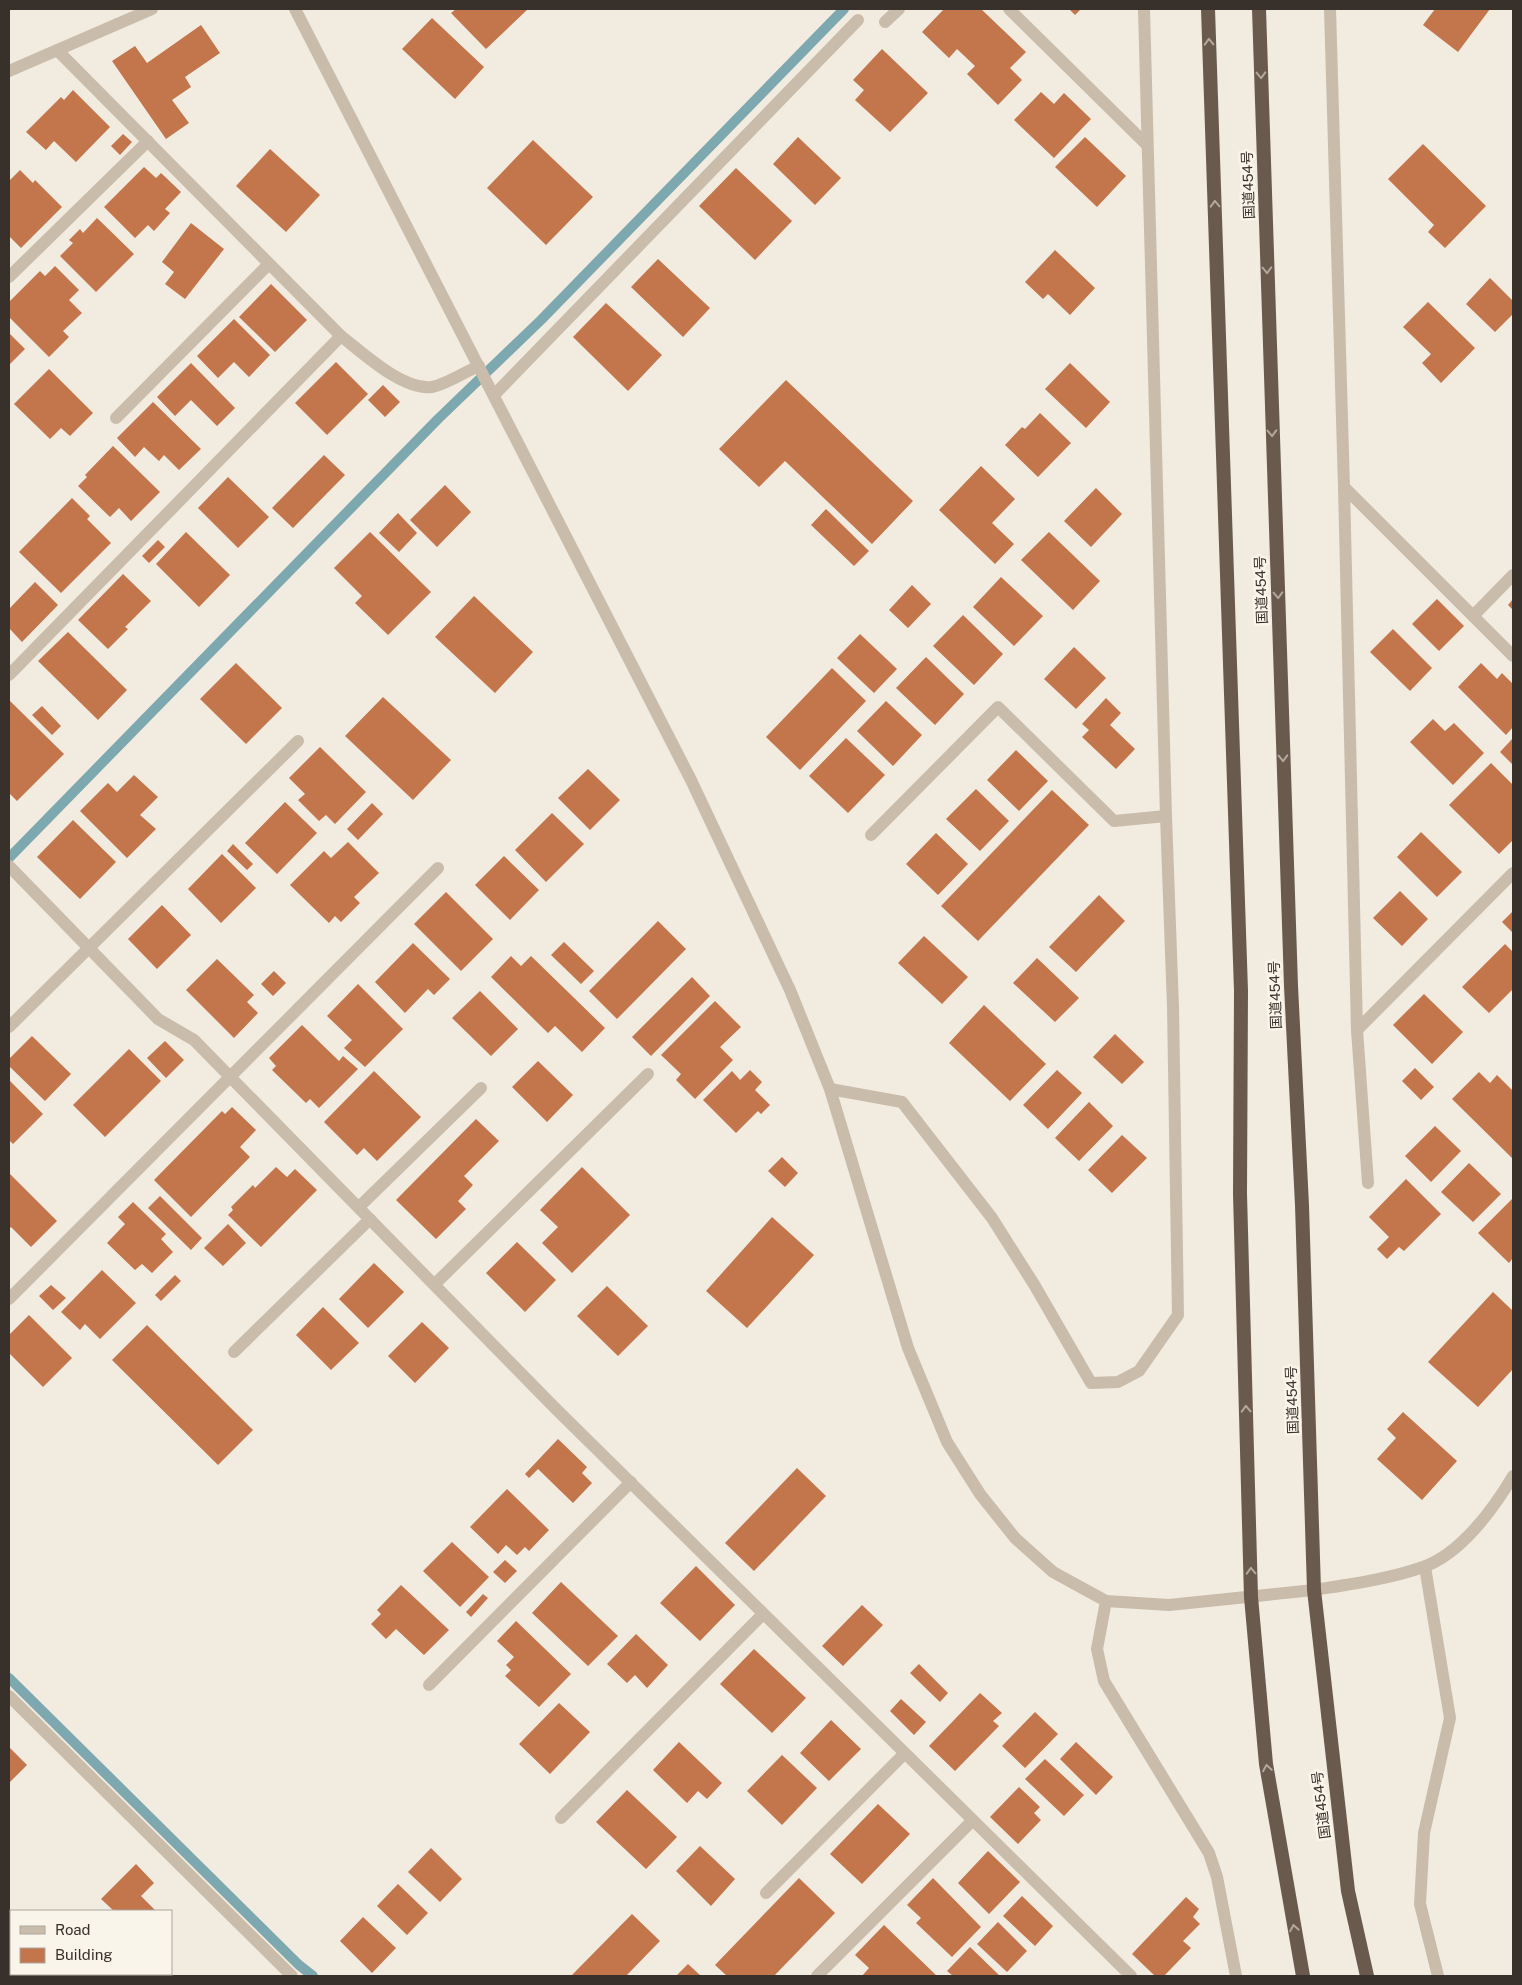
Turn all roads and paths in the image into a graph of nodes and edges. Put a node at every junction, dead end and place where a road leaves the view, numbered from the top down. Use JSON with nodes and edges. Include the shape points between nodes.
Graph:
{"nodes":[{"id":1,"x":152,"y":9,"type":"edge"},
{"id":2,"x":295,"y":9,"type":"edge"},
{"id":3,"x":898,"y":9,"type":"edge"},
{"id":4,"x":1009,"y":9,"type":"edge"},
{"id":5,"x":1144,"y":9,"type":"edge"},
{"id":6,"x":1208,"y":9,"type":"edge"},
{"id":7,"x":1259,"y":9,"type":"edge"},
{"id":8,"x":1330,"y":9,"type":"edge"},
{"id":9,"x":858,"y":20,"type":"dead end"},
{"id":10,"x":885,"y":22,"type":"dead end"},
{"id":11,"x":57,"y":50,"type":"junction"},
{"id":12,"x":9,"y":71,"type":"edge"},
{"id":13,"x":148,"y":141,"type":"junction"},
{"id":14,"x":1147,"y":145,"type":"junction"},
{"id":15,"x":268,"y":264,"type":"junction"},
{"id":16,"x":9,"y":277,"type":"edge"},
{"id":17,"x":341,"y":336,"type":"junction"},
{"id":18,"x":478,"y":366,"type":"junction"},
{"id":19,"x":494,"y":395,"type":"junction"},
{"id":20,"x":116,"y":418,"type":"dead end"},
{"id":21,"x":1344,"y":487,"type":"junction"},
{"id":22,"x":1513,"y":575,"type":"edge"},
{"id":23,"x":1473,"y":616,"type":"junction"},
{"id":24,"x":1513,"y":656,"type":"edge"},
{"id":25,"x":9,"y":675,"type":"edge"},
{"id":26,"x":298,"y":741,"type":"dead end"},
{"id":27,"x":1166,"y":816,"type":"junction"},
{"id":28,"x":871,"y":835,"type":"dead end"},
{"id":29,"x":9,"y":866,"type":"edge"},
{"id":30,"x":438,"y":868,"type":"dead end"},
{"id":31,"x":1513,"y":873,"type":"edge"},
{"id":32,"x":89,"y":948,"type":"junction"},
{"id":33,"x":9,"y":1027,"type":"edge"},
{"id":34,"x":1357,"y":1030,"type":"junction"},
{"id":35,"x":648,"y":1074,"type":"dead end"},
{"id":36,"x":231,"y":1078,"type":"junction"},
{"id":37,"x":481,"y":1088,"type":"dead end"},
{"id":38,"x":830,"y":1089,"type":"junction"},
{"id":39,"x":1368,"y":1183,"type":"dead end"},
{"id":40,"x":359,"y":1207,"type":"junction"},
{"id":41,"x":370,"y":1219,"type":"junction"},
{"id":42,"x":435,"y":1284,"type":"junction"},
{"id":43,"x":9,"y":1299,"type":"edge"},
{"id":44,"x":234,"y":1352,"type":"dead end"},
{"id":45,"x":1513,"y":1476,"type":"edge"},
{"id":46,"x":631,"y":1482,"type":"junction"},
{"id":47,"x":1425,"y":1567,"type":"junction"},
{"id":48,"x":1314,"y":1590,"type":"junction"},
{"id":49,"x":1251,"y":1597,"type":"junction"},
{"id":50,"x":1106,"y":1601,"type":"junction"},
{"id":51,"x":763,"y":1614,"type":"junction"},
{"id":52,"x":429,"y":1685,"type":"dead end"},
{"id":53,"x":9,"y":1696,"type":"edge"},
{"id":54,"x":904,"y":1754,"type":"junction"},
{"id":55,"x":561,"y":1818,"type":"dead end"},
{"id":56,"x":972,"y":1820,"type":"junction"},
{"id":57,"x":766,"y":1893,"type":"dead end"},
{"id":58,"x":292,"y":1976,"type":"edge"},
{"id":59,"x":817,"y":1976,"type":"edge"},
{"id":60,"x":1131,"y":1976,"type":"edge"},
{"id":61,"x":1236,"y":1976,"type":"edge"},
{"id":62,"x":1303,"y":1976,"type":"edge"},
{"id":63,"x":1367,"y":1976,"type":"edge"},
{"id":64,"x":1438,"y":1976,"type":"edge"}],
"edges":[{"from":1,"to":11,"type":"street"},
{"from":2,"to":18,"type":"street"},
{"from":3,"to":10,"type":"street"},
{"from":4,"to":14,"type":"street"},
{"from":5,"to":14,"type":"street"},
{"from":49,"to":6,"type":"highway","one_way":true,"via":[[1240,1194],[1241,981]]},
{"from":7,"to":48,"type":"highway","name":"国道454号","one_way":true},
{"from":8,"to":21,"type":"street"},
{"from":9,"to":19,"type":"street"},
{"from":11,"to":12,"type":"street"},
{"from":11,"to":13,"type":"street"},
{"from":13,"to":15,"type":"street"},
{"from":13,"to":16,"type":"street"},
{"from":14,"to":27,"type":"street"},
{"from":15,"to":17,"type":"street"},
{"from":15,"to":20,"type":"street"},
{"from":17,"to":18,"type":"street","via":[[381,367],[414,385],[434,386]]},
{"from":17,"to":25,"type":"street"},
{"from":18,"to":19,"type":"street"},
{"from":19,"to":38,"type":"street","via":[[691,780],[790,990]]},
{"from":21,"to":23,"type":"street"},
{"from":21,"to":34,"type":"street"},
{"from":22,"to":23,"type":"street"},
{"from":23,"to":24,"type":"street"},
{"from":26,"to":32,"type":"street"},
{"from":27,"to":28,"type":"street","via":[[1114,821],[998,707]]},
{"from":27,"to":38,"type":"street","via":[[1178,1315],[1139,1371],[1118,1382],[1091,1383],[992,1218],[902,1102]]},
{"from":29,"to":32,"type":"street"},
{"from":30,"to":36,"type":"street"},
{"from":31,"to":34,"type":"street"},
{"from":32,"to":33,"type":"street"},
{"from":32,"to":36,"type":"street","via":[[158,1019],[194,1040]]},
{"from":34,"to":39,"type":"street"},
{"from":35,"to":42,"type":"street"},
{"from":36,"to":40,"type":"street"},
{"from":36,"to":43,"type":"street"},
{"from":37,"to":40,"type":"street"},
{"from":38,"to":50,"type":"street","via":[[908,1348],[947,1442],[980,1494],[1015,1538],[1053,1572]]},
{"from":40,"to":41,"type":"street"},
{"from":41,"to":42,"type":"street"},
{"from":41,"to":44,"type":"street"},
{"from":42,"to":46,"type":"street"},
{"from":45,"to":47,"type":"street","via":[[1477,1526],[1451,1552]]},
{"from":46,"to":51,"type":"street"},
{"from":46,"to":52,"type":"street"},
{"from":47,"to":48,"type":"street"},
{"from":47,"to":64,"type":"street","via":[[1450,1718],[1424,1834],[1420,1904]]},
{"from":48,"to":49,"type":"street"},
{"from":48,"to":63,"type":"highway","name":"国道454号","via":[[1348,1891]]},
{"from":49,"to":50,"type":"street","via":[[1169,1604]]},
{"from":62,"to":49,"type":"highway","one_way":true,"via":[[1266,1764]]},
{"from":50,"to":61,"type":"street","via":[[1097,1649],[1104,1681],[1209,1853],[1218,1877]]},
{"from":51,"to":54,"type":"street"},
{"from":51,"to":55,"type":"street"},
{"from":53,"to":58,"type":"street"},
{"from":54,"to":56,"type":"street"},
{"from":54,"to":57,"type":"street"},
{"from":56,"to":59,"type":"street"},
{"from":56,"to":60,"type":"street"}]}
